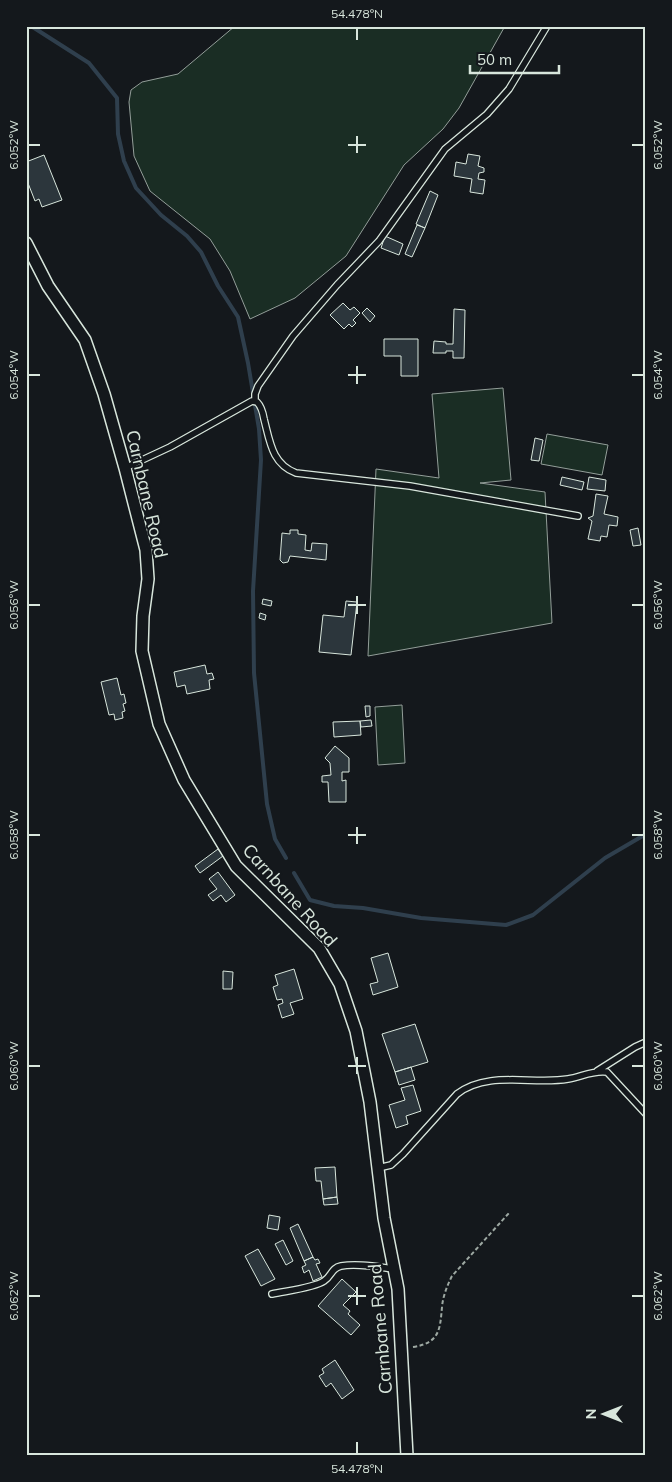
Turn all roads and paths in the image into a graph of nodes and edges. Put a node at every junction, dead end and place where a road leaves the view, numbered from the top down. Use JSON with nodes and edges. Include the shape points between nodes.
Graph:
{"nodes":[{"id":1,"x":547,"y":26,"type":"edge"},
{"id":2,"x":26,"y":243,"type":"edge"},
{"id":3,"x":254,"y":401,"type":"junction"},
{"id":4,"x":126,"y":468,"type":"junction"},
{"id":5,"x":578,"y":516,"type":"dead end"},
{"id":6,"x":646,"y":1042,"type":"edge"},
{"id":7,"x":595,"y":1072,"type":"junction"},
{"id":8,"x":646,"y":1114,"type":"edge"},
{"id":9,"x":378,"y":1168,"type":"junction"},
{"id":10,"x":509,"y":1213,"type":"dead end"},
{"id":11,"x":395,"y":1269,"type":"junction"},
{"id":12,"x":272,"y":1294,"type":"dead end"},
{"id":13,"x":401,"y":1348,"type":"junction"},
{"id":14,"x":407,"y":1456,"type":"edge"}],
"edges":[{"from":1,"to":3,"type":"lane","via":[[509,89],[487,114],[445,148],[379,241],[293,336],[258,386]]},
{"from":2,"to":4,"type":"street","name":"Carnbane Road","via":[[48,286],[85,340]]},
{"from":3,"to":4,"type":"lane"},
{"from":3,"to":5,"type":"lane","via":[[261,407],[277,460],[289,471],[410,486]]},
{"from":4,"to":9,"type":"street","name":"Carnbane Road","via":[[146,550],[148,579],[142,651],[159,724],[184,780],[236,866],[319,948],[340,984],[356,1031],[367,1084]]},
{"from":6,"to":7,"type":"lane"},
{"from":7,"to":8,"type":"lane","via":[[607,1072]]},
{"from":7,"to":9,"type":"lane","via":[[569,1079],[509,1080],[464,1088],[403,1154],[391,1164]]},
{"from":9,"to":11,"type":"street","name":"Carnbane Road"},
{"from":10,"to":13,"type":"path","via":[[452,1276],[446,1287],[439,1331],[433,1339],[424,1345]]},
{"from":11,"to":12,"type":"lane","via":[[342,1266],[334,1268],[324,1281],[310,1287]]},
{"from":11,"to":13,"type":"street","name":"Carnbane Road"},
{"from":13,"to":14,"type":"street","name":"Carnbane Road"}]}
